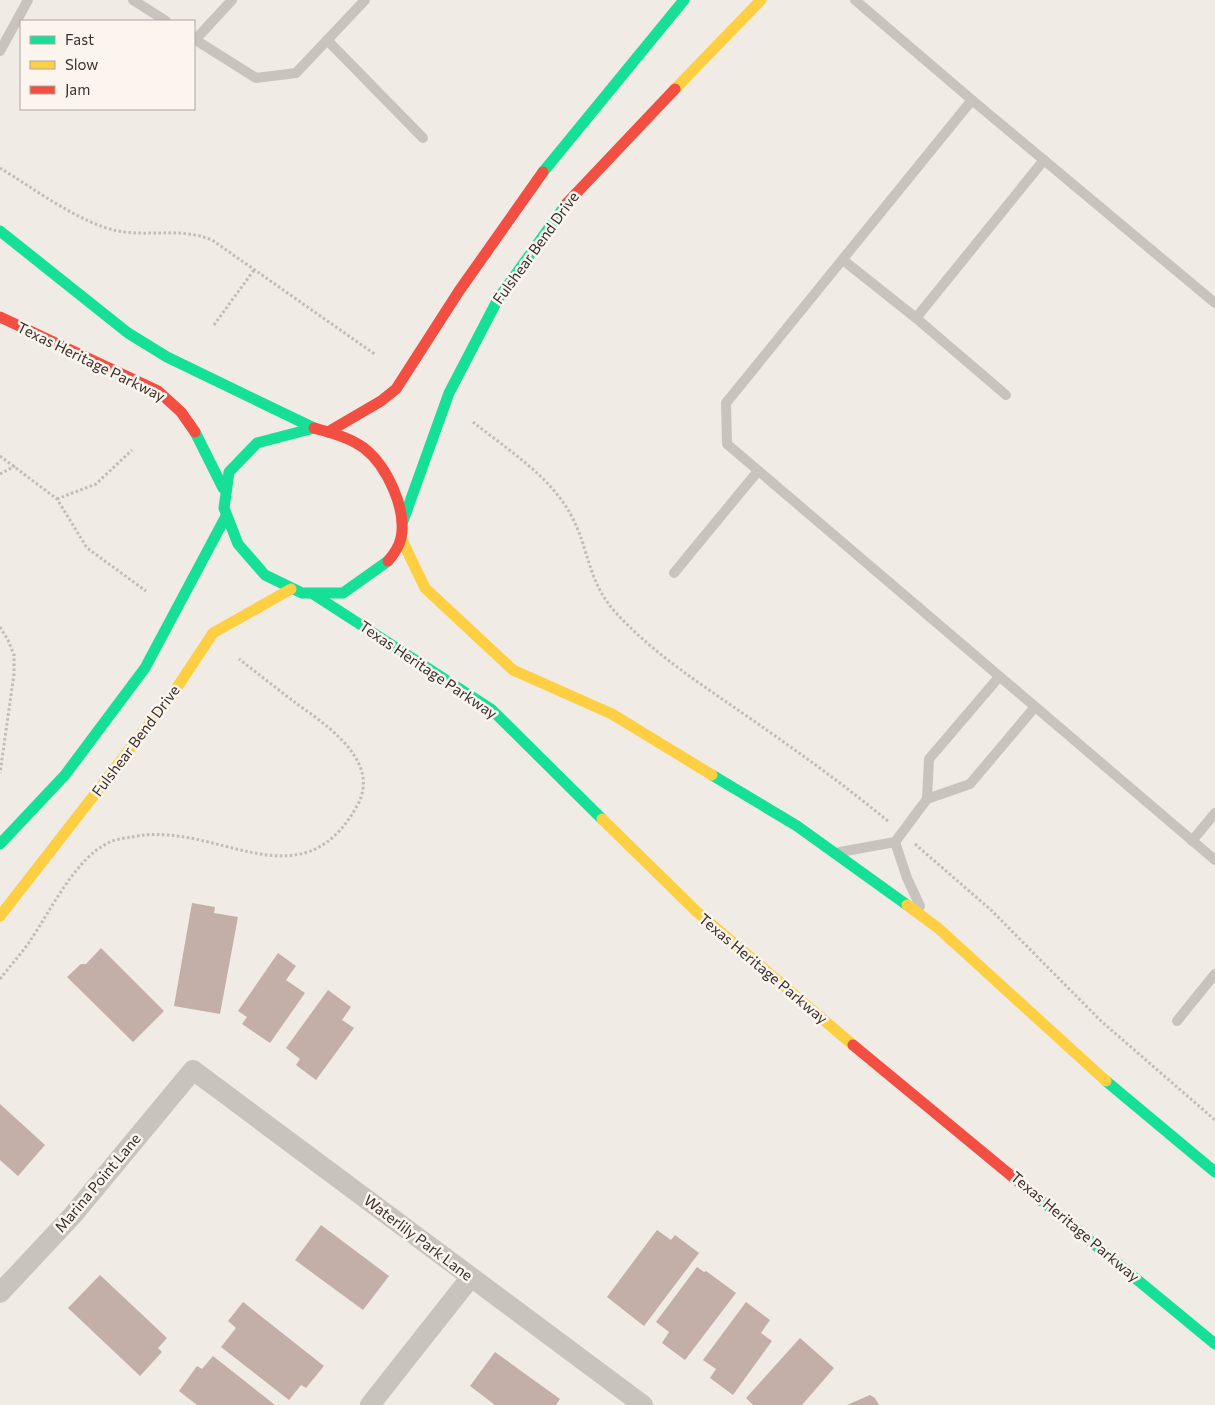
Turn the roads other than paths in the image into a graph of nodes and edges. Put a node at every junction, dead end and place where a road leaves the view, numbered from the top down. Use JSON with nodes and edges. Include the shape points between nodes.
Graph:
{"nodes":[{"id":1,"x":28,"y":0,"type":"edge"},
{"id":2,"x":133,"y":0,"type":"edge"},
{"id":3,"x":232,"y":0,"type":"edge"},
{"id":4,"x":365,"y":0,"type":"edge"},
{"id":5,"x":761,"y":0,"type":"edge"},
{"id":6,"x":855,"y":0,"type":"edge"},
{"id":7,"x":681,"y":1,"type":"edge"},
{"id":8,"x":164,"y":20,"type":"edge"},
{"id":9,"x":195,"y":39,"type":"edge"},
{"id":10,"x":327,"y":40,"type":"junction"},
{"id":11,"x":0,"y":51,"type":"edge"},
{"id":12,"x":972,"y":100,"type":"junction"},
{"id":13,"x":423,"y":138,"type":"dead end"},
{"id":14,"x":1044,"y":160,"type":"junction"},
{"id":15,"x":0,"y":231,"type":"edge"},
{"id":16,"x":843,"y":260,"type":"junction"},
{"id":17,"x":1215,"y":303,"type":"edge"},
{"id":18,"x":0,"y":317,"type":"edge"},
{"id":19,"x":916,"y":318,"type":"junction"},
{"id":20,"x":1006,"y":395,"type":"dead end"},
{"id":21,"x":314,"y":428,"type":"junction"},
{"id":22,"x":328,"y":432,"type":"junction"},
{"id":23,"x":758,"y":471,"type":"junction"},
{"id":24,"x":223,"y":488,"type":"junction"},
{"id":25,"x":225,"y":518,"type":"junction"},
{"id":26,"x":402,"y":520,"type":"junction"},
{"id":27,"x":401,"y":538,"type":"junction"},
{"id":28,"x":674,"y":573,"type":"dead end"},
{"id":29,"x":291,"y":589,"type":"junction"},
{"id":30,"x":313,"y":594,"type":"junction"},
{"id":31,"x":999,"y":677,"type":"junction"},
{"id":32,"x":1034,"y":708,"type":"junction"},
{"id":33,"x":927,"y":799,"type":"junction"},
{"id":34,"x":1215,"y":814,"type":"edge"},
{"id":35,"x":1192,"y":841,"type":"junction"},
{"id":36,"x":895,"y":842,"type":"junction"},
{"id":37,"x":0,"y":844,"type":"edge"},
{"id":38,"x":834,"y":853,"type":"junction"},
{"id":39,"x":1215,"y":860,"type":"edge"},
{"id":40,"x":0,"y":916,"type":"edge"},
{"id":41,"x":926,"y":919,"type":"junction"},
{"id":42,"x":1215,"y":974,"type":"edge"},
{"id":43,"x":1177,"y":1021,"type":"dead end"},
{"id":44,"x":193,"y":1070,"type":"joint"},
{"id":45,"x":1215,"y":1172,"type":"edge"},
{"id":46,"x":471,"y":1276,"type":"junction"},
{"id":47,"x":0,"y":1293,"type":"edge"},
{"id":48,"x":1215,"y":1344,"type":"edge"},
{"id":49,"x":370,"y":1405,"type":"edge"},
{"id":50,"x":643,"y":1405,"type":"edge"}],
"edges":[{"from":1,"to":11,"type":"lane"},
{"from":2,"to":8,"type":"lane"},
{"from":3,"to":9,"type":"lane"},
{"from":4,"to":10,"type":"lane"},
{"from":5,"to":26,"type":"main road","name":"Fulshear Bend Drive","via":[[571,196],[498,299],[449,393]]},
{"from":6,"to":12,"type":"lane"},
{"from":7,"to":22,"type":"main road","via":[[528,192],[396,388],[381,402]]},
{"from":9,"to":10,"type":"lane","via":[[256,78],[296,73]]},
{"from":10,"to":13,"type":"lane"},
{"from":12,"to":14,"type":"lane"},
{"from":12,"to":16,"type":"lane"},
{"from":14,"to":17,"type":"lane"},
{"from":14,"to":19,"type":"lane"},
{"from":15,"to":21,"type":"main road","via":[[128,333],[167,357]]},
{"from":16,"to":19,"type":"lane"},
{"from":16,"to":23,"type":"lane","via":[[726,403],[727,444]]},
{"from":18,"to":24,"type":"main road","name":"Texas Heritage Parkway","via":[[158,391],[173,402],[195,430]]},
{"from":19,"to":20,"type":"lane"},
{"from":21,"to":22,"type":"main road"},
{"from":21,"to":24,"type":"main road","via":[[277,435],[247,450],[233,464]]},
{"from":22,"to":26,"type":"main road","via":[[349,439],[368,452],[390,484]]},
{"from":23,"to":28,"type":"lane"},
{"from":23,"to":31,"type":"lane"},
{"from":24,"to":25,"type":"main road"},
{"from":25,"to":29,"type":"main road","via":[[242,553],[262,573]]},
{"from":25,"to":37,"type":"main road","via":[[145,668],[65,776]]},
{"from":26,"to":27,"type":"main road"},
{"from":27,"to":30,"type":"main road","via":[[390,560],[363,584],[342,592]]},
{"from":27,"to":38,"type":"main road","via":[[425,588],[513,670],[612,714],[797,826]]},
{"from":29,"to":30,"type":"main road"},
{"from":29,"to":40,"type":"main road","name":"Fulshear Bend Drive","via":[[213,633],[172,694]]},
{"from":30,"to":48,"type":"main road","name":"Texas Heritage Parkway","via":[[491,710],[696,911],[837,1032]]},
{"from":31,"to":32,"type":"lane"},
{"from":31,"to":33,"type":"lane","via":[[929,759]]},
{"from":32,"to":33,"type":"lane","via":[[970,784]]},
{"from":32,"to":35,"type":"lane"},
{"from":33,"to":36,"type":"lane"},
{"from":34,"to":35,"type":"lane"},
{"from":35,"to":39,"type":"lane"},
{"from":36,"to":38,"type":"lane"},
{"from":36,"to":41,"type":"lane"},
{"from":38,"to":41,"type":"main road"},
{"from":41,"to":45,"type":"main road","via":[[1108,1083]]},
{"from":42,"to":43,"type":"lane"},
{"from":44,"to":46,"type":"street","name":"Waterlily Park Lane"},
{"from":44,"to":47,"type":"street","name":"Marina Point Lane","via":[[72,1216]]},
{"from":46,"to":49,"type":"street"},
{"from":46,"to":50,"type":"street","name":"Waterlily Park Lane"}]}
